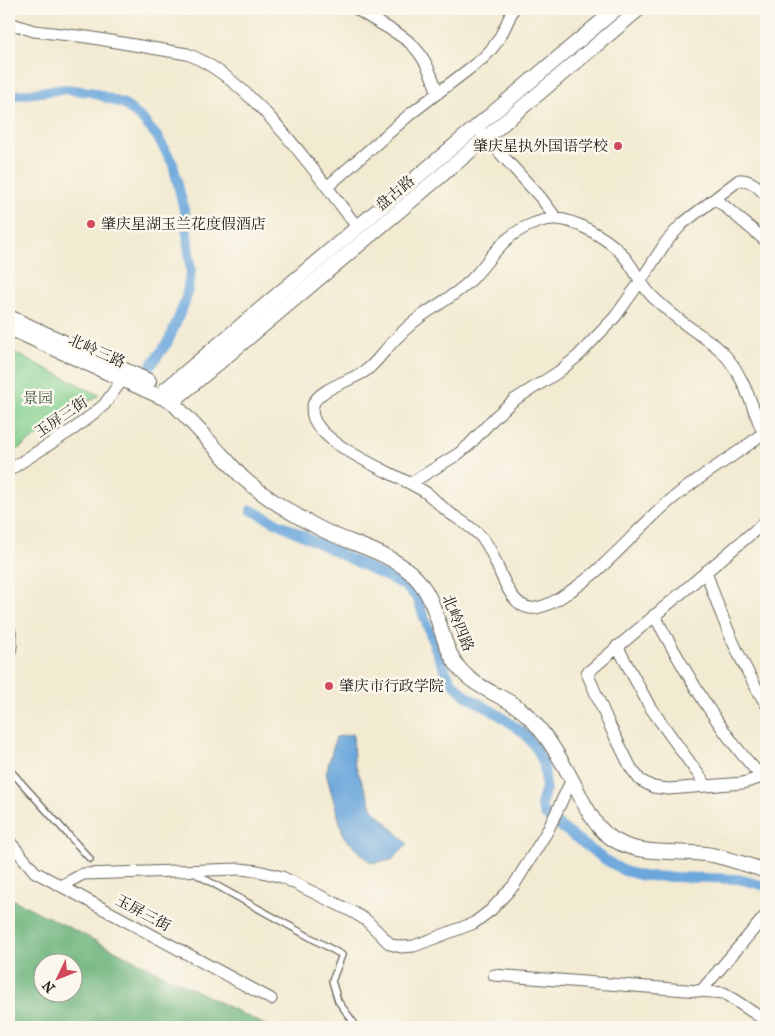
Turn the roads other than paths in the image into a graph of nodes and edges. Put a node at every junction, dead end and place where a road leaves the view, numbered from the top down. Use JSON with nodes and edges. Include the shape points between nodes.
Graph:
{"nodes":[{"id":1,"x":358,"y":9,"type":"edge"},
{"id":2,"x":513,"y":9,"type":"edge"},
{"id":3,"x":616,"y":9,"type":"edge"},
{"id":4,"x":639,"y":9,"type":"edge"},
{"id":5,"x":9,"y":23,"type":"edge"},
{"id":6,"x":438,"y":93,"type":"junction"},
{"id":7,"x":476,"y":126,"type":"junction"},
{"id":8,"x":486,"y":138,"type":"junction"},
{"id":9,"x":327,"y":187,"type":"junction"},
{"id":10,"x":766,"y":195,"type":"edge"},
{"id":11,"x":716,"y":199,"type":"junction"},
{"id":12,"x":556,"y":218,"type":"junction"},
{"id":13,"x":358,"y":227,"type":"junction"},
{"id":14,"x":766,"y":241,"type":"edge"},
{"id":15,"x":312,"y":275,"type":"junction"},
{"id":16,"x":640,"y":282,"type":"junction"},
{"id":17,"x":9,"y":317,"type":"edge"},
{"id":18,"x":9,"y":328,"type":"edge"},
{"id":19,"x":122,"y":380,"type":"junction"},
{"id":20,"x":169,"y":395,"type":"junction"},
{"id":21,"x":764,"y":431,"type":"edge"},
{"id":22,"x":9,"y":470,"type":"edge"},
{"id":23,"x":412,"y":483,"type":"junction"},
{"id":24,"x":766,"y":521,"type":"edge"},
{"id":25,"x":706,"y":571,"type":"junction"},
{"id":26,"x":654,"y":615,"type":"junction"},
{"id":27,"x":9,"y":629,"type":"edge"},
{"id":28,"x":617,"y":646,"type":"junction"},
{"id":29,"x":9,"y":658,"type":"edge"},
{"id":30,"x":766,"y":704,"type":"edge"},
{"id":31,"x":9,"y":769,"type":"edge"},
{"id":32,"x":765,"y":778,"type":"edge"},
{"id":33,"x":572,"y":779,"type":"junction"},
{"id":34,"x":706,"y":785,"type":"junction"},
{"id":35,"x":9,"y":841,"type":"edge"},
{"id":36,"x":90,"y":859,"type":"dead end"},
{"id":37,"x":190,"y":871,"type":"junction"},
{"id":38,"x":766,"y":871,"type":"edge"},
{"id":39,"x":61,"y":886,"type":"junction"},
{"id":40,"x":766,"y":915,"type":"edge"},
{"id":41,"x":494,"y":975,"type":"dead end"},
{"id":42,"x":701,"y":991,"type":"junction"},
{"id":43,"x":271,"y":999,"type":"dead end"},
{"id":44,"x":765,"y":1018,"type":"edge"},
{"id":45,"x":357,"y":1027,"type":"edge"}],
"edges":[{"from":1,"to":6,"type":"street","via":[[414,46],[426,62]]},
{"from":2,"to":6,"type":"street","via":[[493,49]]},
{"from":3,"to":7,"type":"street","name":"盘古路"},
{"from":4,"to":8,"type":"street","name":"盘古路"},
{"from":5,"to":9,"type":"street","via":[[34,31],[87,37],[202,59],[255,103]]},
{"from":6,"to":9,"type":"street"},
{"from":7,"to":8,"type":"street"},
{"from":7,"to":13,"type":"street","name":"盘古路"},
{"from":8,"to":12,"type":"street"},
{"from":8,"to":15,"type":"street","name":"盘古路"},
{"from":9,"to":13,"type":"street"},
{"from":10,"to":11,"type":"street","via":[[753,184],[738,180]]},
{"from":11,"to":14,"type":"street"},
{"from":11,"to":16,"type":"street","via":[[682,224]]},
{"from":12,"to":16,"type":"street","via":[[595,232],[609,242],[631,264]]},
{"from":12,"to":23,"type":"street","via":[[511,236],[457,293],[410,325],[368,369],[326,391],[313,405],[316,422],[331,440]]},
{"from":13,"to":15,"type":"street","name":"盘古路"},
{"from":15,"to":20,"type":"street","name":"盘古路"},
{"from":16,"to":21,"type":"street","via":[[672,314],[722,351],[740,377]]},
{"from":16,"to":23,"type":"street","via":[[615,317],[578,356],[514,400],[458,454]]},
{"from":17,"to":20,"type":"street","name":"北岭三路"},
{"from":18,"to":19,"type":"street","name":"北岭三路"},
{"from":19,"to":20,"type":"street","name":"北岭三路"},
{"from":19,"to":22,"type":"street","name":"玉屏三街","via":[[104,405],[75,428]]},
{"from":20,"to":33,"type":"street","name":"北岭四路","via":[[244,478],[270,498],[322,529],[382,555],[419,580],[430,596],[450,653],[460,669],[475,683],[528,715],[545,734]]},
{"from":21,"to":23,"type":"street","via":[[672,499],[587,580],[556,601],[540,607],[521,606],[506,587],[485,540]]},
{"from":24,"to":25,"type":"street"},
{"from":25,"to":26,"type":"street"},
{"from":25,"to":30,"type":"street","via":[[734,645]]},
{"from":26,"to":28,"type":"street"},
{"from":26,"to":32,"type":"street","via":[[727,734]]},
{"from":27,"to":29,"type":"street","via":[[12,647]]},
{"from":28,"to":34,"type":"street","via":[[650,707]]},
{"from":28,"to":34,"type":"street","via":[[587,673],[631,768],[640,780],[653,786],[669,789]]},
{"from":31,"to":36,"type":"lane"},
{"from":32,"to":34,"type":"street"},
{"from":33,"to":37,"type":"street","via":[[548,830],[514,885],[492,910],[474,923],[414,946],[390,944],[366,920],[282,877],[240,869]]},
{"from":33,"to":38,"type":"street","name":"北岭四路","via":[[599,828],[616,842],[641,851],[712,855]]},
{"from":35,"to":39,"type":"street","name":"玉屏三街","via":[[35,872]]},
{"from":37,"to":39,"type":"street","via":[[83,874]]},
{"from":37,"to":45,"type":"lane","via":[[342,955],[332,981],[338,1001]]},
{"from":39,"to":43,"type":"street","name":"玉屏三街"},
{"from":40,"to":42,"type":"street"},
{"from":41,"to":42,"type":"street"},
{"from":42,"to":44,"type":"street","via":[[724,994]]}]}
